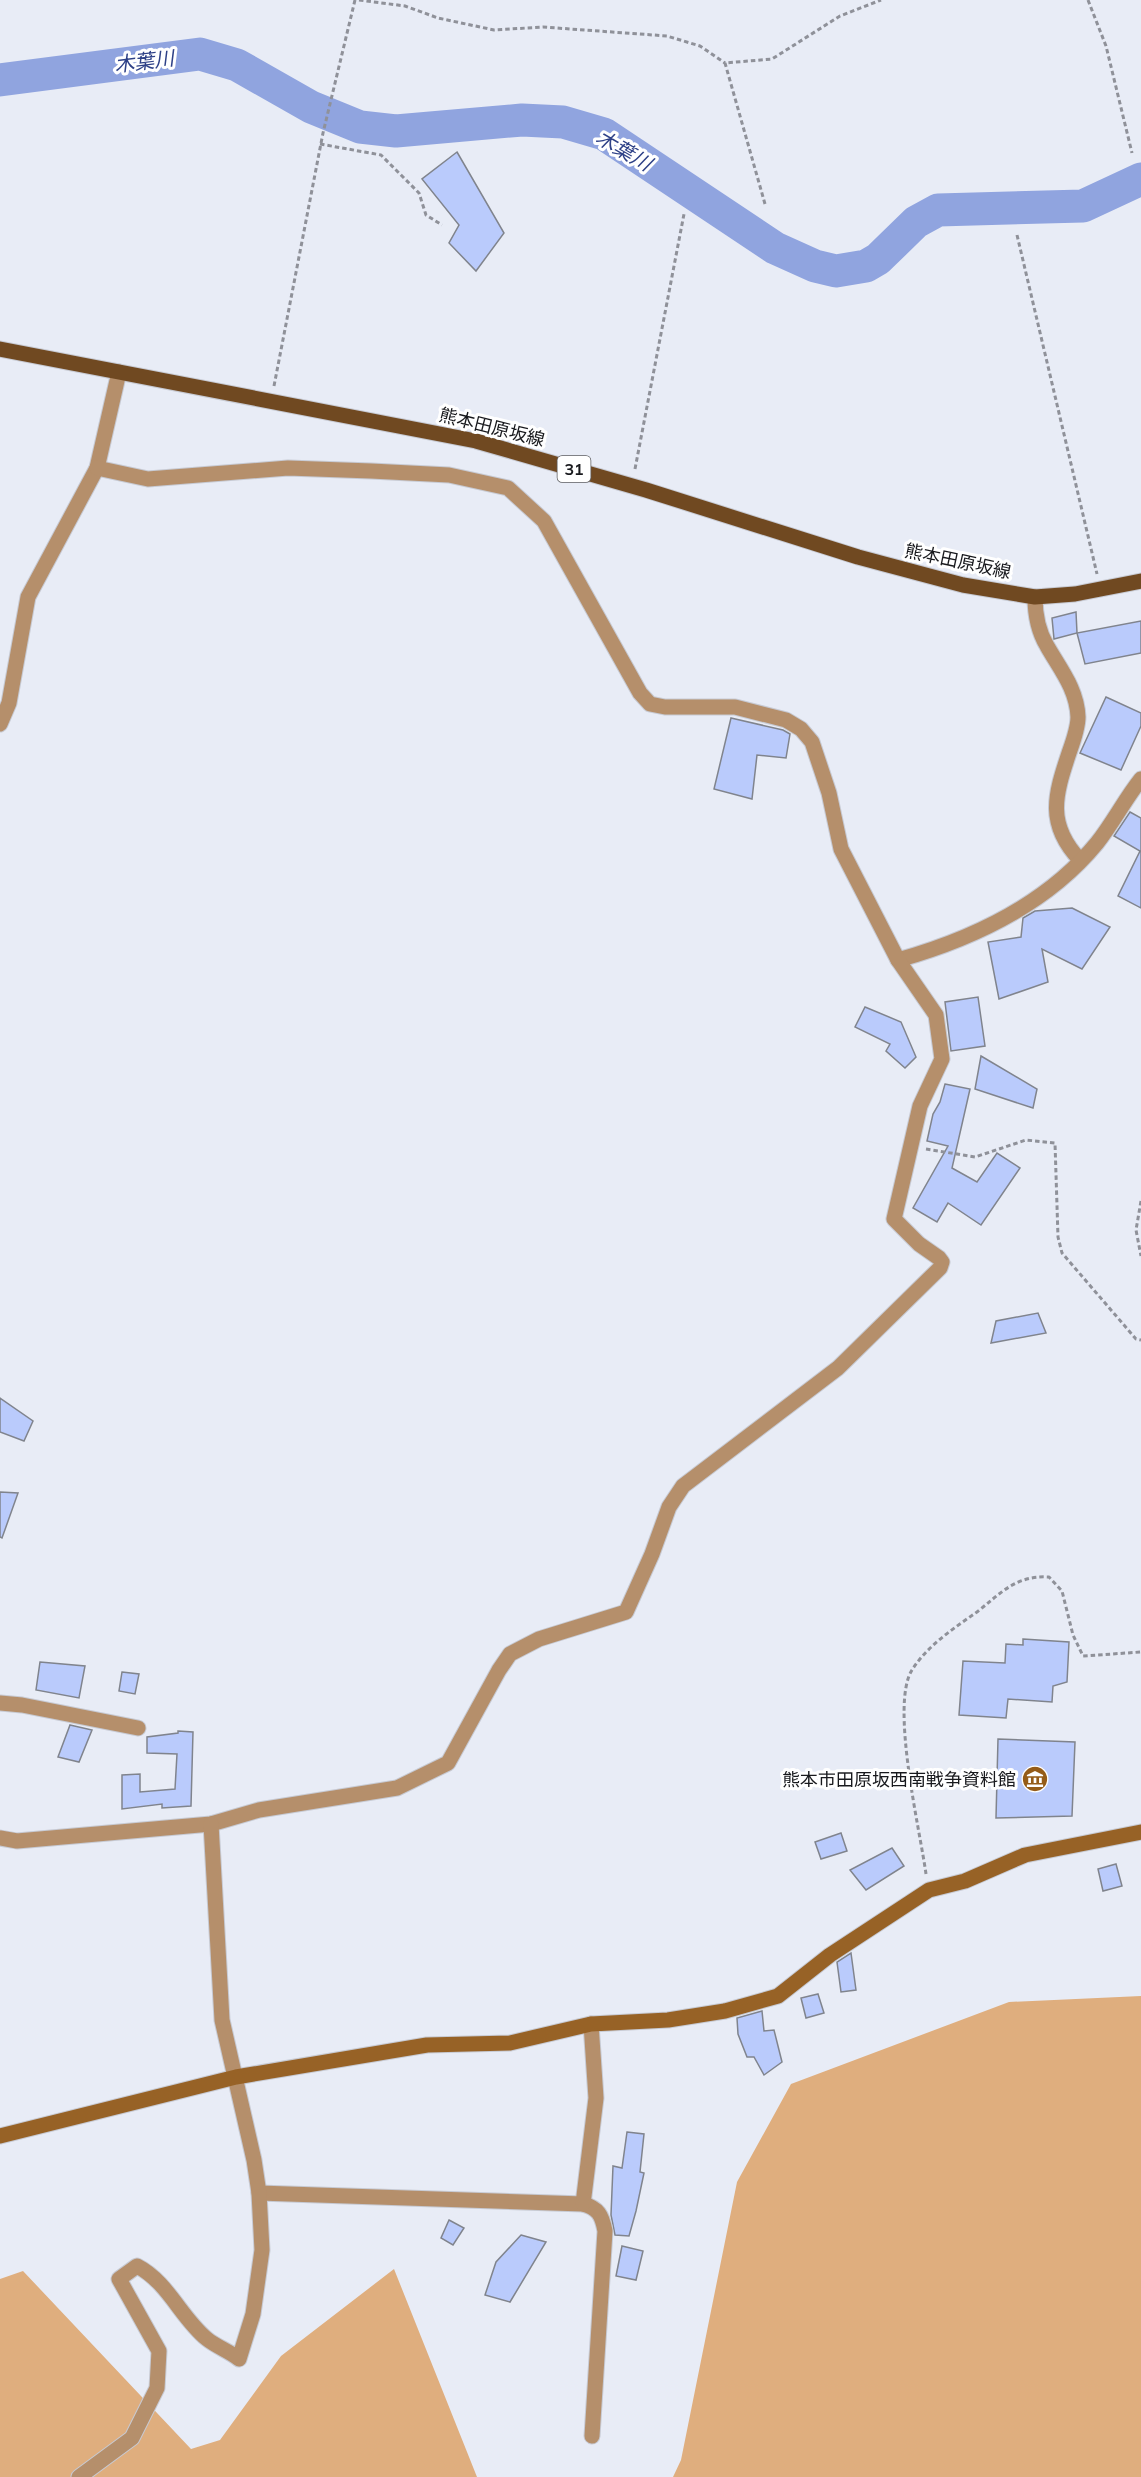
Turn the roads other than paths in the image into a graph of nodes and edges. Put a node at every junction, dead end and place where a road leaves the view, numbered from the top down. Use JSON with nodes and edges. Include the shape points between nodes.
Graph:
{"nodes":[{"id":1,"x":0,"y":349,"type":"edge"},
{"id":2,"x":118,"y":372,"type":"junction"},
{"id":3,"x":97,"y":468,"type":"junction"},
{"id":4,"x":1141,"y":581,"type":"edge"},
{"id":5,"x":1035,"y":597,"type":"junction"},
{"id":6,"x":0,"y":724,"type":"edge"},
{"id":7,"x":1141,"y":779,"type":"edge"},
{"id":8,"x":1080,"y":860,"type":"junction"},
{"id":9,"x":898,"y":960,"type":"junction"},
{"id":10,"x":0,"y":1703,"type":"edge"},
{"id":11,"x":138,"y":1728,"type":"dead end"},
{"id":12,"x":211,"y":1824,"type":"junction"},
{"id":13,"x":1141,"y":1832,"type":"edge"},
{"id":14,"x":0,"y":1838,"type":"edge"},
{"id":15,"x":591,"y":2024,"type":"junction"},
{"id":16,"x":236,"y":2077,"type":"junction"},
{"id":17,"x":0,"y":2136,"type":"edge"},
{"id":18,"x":260,"y":2193,"type":"junction"},
{"id":19,"x":583,"y":2204,"type":"junction"},
{"id":20,"x":592,"y":2436,"type":"dead end"},
{"id":21,"x":79,"y":2477,"type":"edge"}],
"edges":[{"from":1,"to":2,"type":"main road","name":"熊本田原坂線","number":"31"},
{"from":2,"to":3,"type":"street"},
{"from":2,"to":5,"type":"main road","name":"熊本田原坂線","number":"31","via":[[476,441],[858,557],[963,585]]},
{"from":3,"to":6,"type":"street","via":[[28,597],[9,704]]},
{"from":3,"to":9,"type":"street","via":[[148,479],[288,468],[371,471],[448,475],[508,488],[544,521],[640,693],[650,704],[735,707],[786,720],[812,742],[829,793],[841,849]]},
{"from":4,"to":5,"type":"main road","name":"熊本田原坂線","number":"31"},
{"from":5,"to":8,"type":"street","via":[[1035,613],[1045,644],[1075,695],[1078,719],[1055,802],[1058,825],[1070,850]]},
{"from":7,"to":8,"type":"street"},
{"from":8,"to":9,"type":"street","via":[[1049,891],[974,935]]},
{"from":9,"to":12,"type":"street","via":[[936,1015],[942,1059],[920,1106],[894,1219],[939,1258],[940,1268],[838,1368],[683,1486],[669,1507],[626,1612],[539,1639],[510,1654],[448,1763],[397,1788],[259,1810]]},
{"from":10,"to":11,"type":"street"},
{"from":12,"to":14,"type":"street","via":[[17,1841]]},
{"from":12,"to":16,"type":"street","via":[[222,2020]]},
{"from":13,"to":15,"type":"street","via":[[1025,1855],[965,1881],[929,1890],[830,1954],[778,1996],[725,2011],[668,2020]]},
{"from":15,"to":16,"type":"street","via":[[510,2043],[427,2045]]},
{"from":15,"to":19,"type":"street","via":[[596,2098]]},
{"from":16,"to":17,"type":"street"},
{"from":16,"to":18,"type":"street"},
{"from":18,"to":19,"type":"street"},
{"from":18,"to":21,"type":"street","via":[[262,2250],[253,2314],[239,2359],[207,2340],[151,2273],[137,2266],[119,2279],[159,2351],[157,2388],[132,2438]]},
{"from":19,"to":20,"type":"street","via":[[593,2206],[602,2215],[605,2231]]}]}
